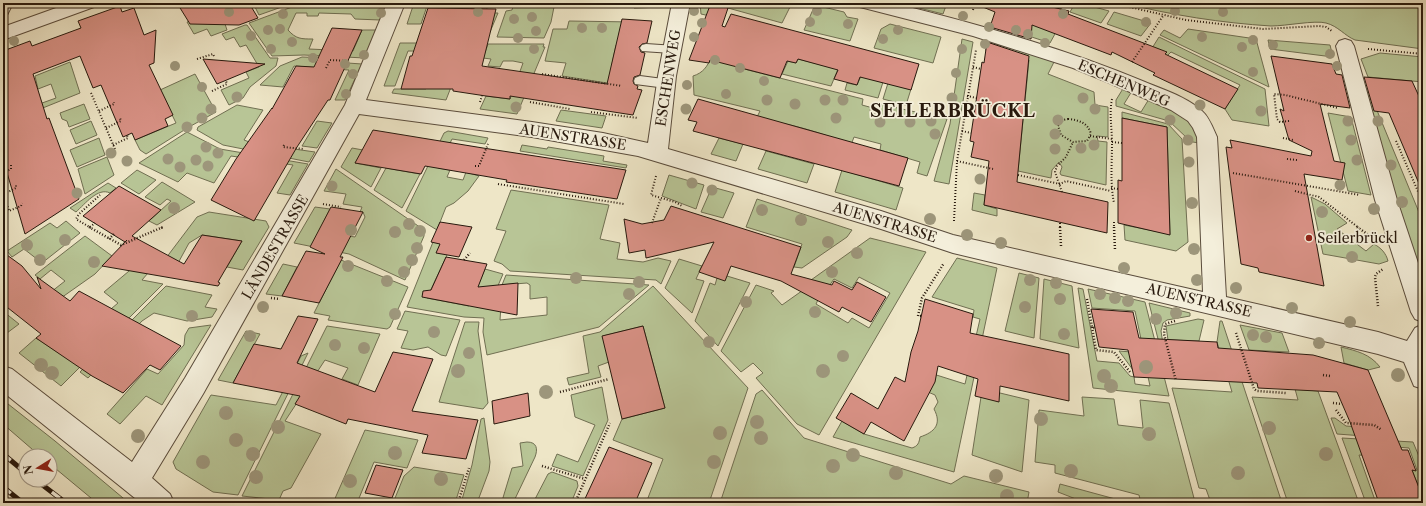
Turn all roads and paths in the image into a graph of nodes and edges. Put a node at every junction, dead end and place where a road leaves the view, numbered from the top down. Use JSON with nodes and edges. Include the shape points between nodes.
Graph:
{"nodes":[{"id":1,"x":8,"y":3,"type":"edge"},
{"id":2,"x":88,"y":3,"type":"edge"},
{"id":3,"x":396,"y":3,"type":"edge"},
{"id":4,"x":681,"y":3,"type":"edge"},
{"id":5,"x":866,"y":3,"type":"edge"},
{"id":6,"x":1112,"y":3,"type":"edge"},
{"id":7,"x":3,"y":12,"type":"edge"},
{"id":8,"x":1163,"y":16,"type":"junction"},
{"id":9,"x":978,"y":32,"type":"junction"},
{"id":10,"x":3,"y":34,"type":"edge"},
{"id":11,"x":1345,"y":46,"type":"junction"},
{"id":12,"x":646,"y":48,"type":"dead end"},
{"id":13,"x":672,"y":49,"type":"junction"},
{"id":14,"x":1423,"y":54,"type":"edge"},
{"id":15,"x":214,"y":56,"type":"dead end"},
{"id":16,"x":196,"y":59,"type":"dead end"},
{"id":17,"x":973,"y":67,"type":"junction"},
{"id":18,"x":980,"y":69,"type":"dead end"},
{"id":19,"x":542,"y":74,"type":"dead end"},
{"id":20,"x":1123,"y":80,"type":"junction"},
{"id":21,"x":226,"y":81,"type":"dead end"},
{"id":22,"x":640,"y":81,"type":"dead end"},
{"id":23,"x":666,"y":83,"type":"junction"},
{"id":24,"x":627,"y":86,"type":"dead end"},
{"id":25,"x":212,"y":91,"type":"dead end"},
{"id":26,"x":91,"y":94,"type":"dead end"},
{"id":27,"x":967,"y":96,"type":"junction"},
{"id":28,"x":977,"y":98,"type":"dead end"},
{"id":29,"x":114,"y":102,"type":"dead end"},
{"id":30,"x":530,"y":102,"type":"dead end"},
{"id":31,"x":354,"y":106,"type":"junction"},
{"id":32,"x":570,"y":108,"type":"dead end"},
{"id":33,"x":99,"y":111,"type":"junction"},
{"id":34,"x":591,"y":112,"type":"dead end"},
{"id":35,"x":1362,"y":113,"type":"junction"},
{"id":36,"x":642,"y":117,"type":"dead end"},
{"id":37,"x":120,"y":118,"type":"dead end"},
{"id":38,"x":1289,"y":121,"type":"dead end"},
{"id":39,"x":496,"y":124,"type":"junction"},
{"id":40,"x":106,"y":128,"type":"junction"},
{"id":41,"x":962,"y":131,"type":"junction"},
{"id":42,"x":972,"y":133,"type":"dead end"},
{"id":43,"x":127,"y":135,"type":"dead end"},
{"id":44,"x":1090,"y":136,"type":"junction"},
{"id":45,"x":1283,"y":138,"type":"dead end"},
{"id":46,"x":1112,"y":140,"type":"junction"},
{"id":47,"x":1293,"y":140,"type":"dead end"},
{"id":48,"x":1073,"y":142,"type":"junction"},
{"id":49,"x":1122,"y":143,"type":"dead end"},
{"id":50,"x":113,"y":145,"type":"junction"},
{"id":51,"x":5,"y":148,"type":"dead end"},
{"id":52,"x":115,"y":149,"type":"dead end"},
{"id":53,"x":3,"y":152,"type":"edge"},
{"id":54,"x":659,"y":154,"type":"junction"},
{"id":55,"x":1287,"y":159,"type":"dead end"},
{"id":56,"x":957,"y":160,"type":"junction"},
{"id":57,"x":1297,"y":160,"type":"dead end"},
{"id":58,"x":11,"y":165,"type":"dead end"},
{"id":59,"x":475,"y":166,"type":"dead end"},
{"id":60,"x":992,"y":169,"type":"dead end"},
{"id":61,"x":1209,"y":170,"type":"junction"},
{"id":62,"x":3,"y":173,"type":"edge"},
{"id":63,"x":1018,"y":175,"type":"dead end"},
{"id":64,"x":16,"y":184,"type":"dead end"},
{"id":65,"x":498,"y":184,"type":"dead end"},
{"id":66,"x":1060,"y":184,"type":"junction"},
{"id":67,"x":533,"y":186,"type":"dead end"},
{"id":68,"x":532,"y":189,"type":"junction"},
{"id":69,"x":1118,"y":189,"type":"dead end"},
{"id":70,"x":1111,"y":190,"type":"junction"},
{"id":71,"x":1062,"y":192,"type":"dead end"},
{"id":72,"x":1295,"y":192,"type":"dead end"},
{"id":73,"x":3,"y":193,"type":"edge"},
{"id":74,"x":100,"y":195,"type":"dead end"},
{"id":75,"x":590,"y":195,"type":"dead end"},
{"id":76,"x":589,"y":198,"type":"junction"},
{"id":77,"x":661,"y":198,"type":"junction"},
{"id":78,"x":1386,"y":200,"type":"junction"},
{"id":79,"x":22,"y":203,"type":"dead end"},
{"id":80,"x":1114,"y":203,"type":"dead end"},
{"id":81,"x":624,"y":204,"type":"dead end"},
{"id":82,"x":682,"y":206,"type":"dead end"},
{"id":83,"x":1114,"y":222,"type":"dead end"},
{"id":84,"x":95,"y":223,"type":"dead end"},
{"id":85,"x":1060,"y":223,"type":"dead end"},
{"id":86,"x":652,"y":224,"type":"dead end"},
{"id":87,"x":90,"y":227,"type":"junction"},
{"id":88,"x":163,"y":228,"type":"dead end"},
{"id":89,"x":114,"y":234,"type":"dead end"},
{"id":90,"x":109,"y":239,"type":"junction"},
{"id":91,"x":1377,"y":241,"type":"dead end"},
{"id":92,"x":955,"y":244,"type":"junction"},
{"id":93,"x":1061,"y":246,"type":"dead end"},
{"id":94,"x":1114,"y":250,"type":"dead end"},
{"id":95,"x":470,"y":253,"type":"dead end"},
{"id":96,"x":464,"y":260,"type":"dead end"},
{"id":97,"x":1385,"y":268,"type":"dead end"},
{"id":98,"x":1082,"y":273,"type":"junction"},
{"id":99,"x":1193,"y":299,"type":"junction"},
{"id":100,"x":1223,"y":306,"type":"junction"},
{"id":101,"x":1378,"y":306,"type":"dead end"},
{"id":102,"x":7,"y":307,"type":"dead end"},
{"id":103,"x":3,"y":310,"type":"edge"},
{"id":104,"x":1423,"y":312,"type":"edge"},
{"id":105,"x":921,"y":316,"type":"dead end"},
{"id":106,"x":1419,"y":348,"type":"edge"},
{"id":107,"x":1248,"y":371,"type":"junction"},
{"id":108,"x":1253,"y":371,"type":"dead end"},
{"id":109,"x":1130,"y":372,"type":"dead end"},
{"id":110,"x":1323,"y":375,"type":"dead end"},
{"id":111,"x":1330,"y":376,"type":"dead end"},
{"id":112,"x":3,"y":377,"type":"edge"},
{"id":113,"x":1423,"y":378,"type":"edge"},
{"id":114,"x":609,"y":379,"type":"dead end"},
{"id":115,"x":1176,"y":381,"type":"dead end"},
{"id":116,"x":560,"y":392,"type":"dead end"},
{"id":117,"x":1286,"y":393,"type":"dead end"},
{"id":118,"x":1333,"y":403,"type":"dead end"},
{"id":119,"x":1342,"y":404,"type":"dead end"},
{"id":120,"x":1336,"y":410,"type":"dead end"},
{"id":121,"x":610,"y":423,"type":"dead end"},
{"id":122,"x":1382,"y":430,"type":"dead end"},
{"id":123,"x":542,"y":466,"type":"dead end"},
{"id":124,"x":469,"y":468,"type":"dead end"},
{"id":125,"x":586,"y":479,"type":"junction"},
{"id":126,"x":135,"y":481,"type":"junction"},
{"id":127,"x":161,"y":503,"type":"edge"},
{"id":128,"x":458,"y":503,"type":"edge"},
{"id":129,"x":575,"y":503,"type":"edge"}],
"edges":[{"from":1,"to":7,"type":"lane"},
{"from":2,"to":10,"type":"street"},
{"from":3,"to":31,"type":"street","name":"LÄNDESTRASSE"},
{"from":4,"to":13,"type":"street","name":"ESCHENWEG"},
{"from":5,"to":9,"type":"street","name":"ESCHENWEG"},
{"from":6,"to":8,"type":"path"},
{"from":8,"to":11,"type":"path","via":[[1263,29],[1326,27],[1334,32]]},
{"from":8,"to":20,"type":"path"},
{"from":9,"to":17,"type":"path"},
{"from":9,"to":20,"type":"street","name":"ESCHENWEG","via":[[1056,55]]},
{"from":11,"to":14,"type":"path"},
{"from":11,"to":35,"type":"street"},
{"from":12,"to":13,"type":"lane"},
{"from":13,"to":23,"type":"street","name":"ESCHENWEG"},
{"from":15,"to":16,"type":"path","via":[[212,54]]},
{"from":17,"to":18,"type":"path"},
{"from":17,"to":27,"type":"path"},
{"from":19,"to":24,"type":"path"},
{"from":20,"to":46,"type":"path","via":[[1114,94],[1110,108]]},
{"from":20,"to":61,"type":"street","name":"ESCHENWEG","via":[[1182,108],[1201,123],[1207,137]]},
{"from":21,"to":25,"type":"path","via":[[227,84]]},
{"from":22,"to":23,"type":"lane"},
{"from":23,"to":54,"type":"street","name":"ESCHENWEG"},
{"from":26,"to":33,"type":"path"},
{"from":27,"to":28,"type":"path"},
{"from":27,"to":41,"type":"path"},
{"from":29,"to":33,"type":"path"},
{"from":30,"to":32,"type":"path"},
{"from":31,"to":39,"type":"street","name":"AUENSTRASSE"},
{"from":31,"to":126,"type":"street","name":"LÄNDESTRASSE","via":[[194,386]]},
{"from":33,"to":40,"type":"path"},
{"from":34,"to":36,"type":"path","via":[[637,119]]},
{"from":35,"to":38,"type":"path","via":[[1274,94],[1277,119],[1280,122]]},
{"from":35,"to":78,"type":"street"},
{"from":37,"to":40,"type":"path","via":[[121,121]]},
{"from":39,"to":54,"type":"street","name":"AUENSTRASSE","via":[[600,140]]},
{"from":39,"to":59,"type":"path","via":[[479,166]]},
{"from":40,"to":50,"type":"path"},
{"from":41,"to":42,"type":"path"},
{"from":41,"to":56,"type":"path"},
{"from":43,"to":50,"type":"path","via":[[128,138]]},
{"from":44,"to":46,"type":"path"},
{"from":44,"to":48,"type":"path","via":[[1083,143]]},
{"from":44,"to":48,"type":"path","via":[[1090,130],[1084,122],[1063,120],[1058,130],[1063,137]]},
{"from":45,"to":47,"type":"path"},
{"from":46,"to":49,"type":"path"},
{"from":46,"to":70,"type":"path"},
{"from":48,"to":66,"type":"path","via":[[1055,172]]},
{"from":50,"to":52,"type":"path"},
{"from":51,"to":53,"type":"path","via":[[6,151]]},
{"from":54,"to":77,"type":"path","via":[[650,195]]},
{"from":54,"to":92,"type":"street","name":"AUENSTRASSE"},
{"from":55,"to":57,"type":"path"},
{"from":56,"to":60,"type":"path"},
{"from":56,"to":92,"type":"path"},
{"from":58,"to":62,"type":"path","via":[[11,169]]},
{"from":61,"to":78,"type":"path"},
{"from":61,"to":100,"type":"street","name":"ESCHENWEG"},
{"from":63,"to":66,"type":"path"},
{"from":64,"to":73,"type":"path","via":[[16,188]]},
{"from":65,"to":68,"type":"path"},
{"from":66,"to":70,"type":"path","via":[[1066,181]]},
{"from":66,"to":71,"type":"path"},
{"from":67,"to":68,"type":"path"},
{"from":68,"to":76,"type":"path"},
{"from":69,"to":70,"type":"path"},
{"from":70,"to":80,"type":"path"},
{"from":72,"to":91,"type":"path","via":[[1319,197]]},
{"from":73,"to":79,"type":"path","via":[[9,211],[21,206]]},
{"from":74,"to":87,"type":"path","via":[[76,219]]},
{"from":75,"to":76,"type":"path"},
{"from":76,"to":81,"type":"path"},
{"from":77,"to":82,"type":"path"},
{"from":77,"to":86,"type":"path"},
{"from":78,"to":104,"type":"street"},
{"from":83,"to":94,"type":"path"},
{"from":84,"to":87,"type":"path"},
{"from":85,"to":93,"type":"path"},
{"from":87,"to":90,"type":"path"},
{"from":88,"to":90,"type":"path","via":[[123,245]]},
{"from":89,"to":90,"type":"path"},
{"from":92,"to":98,"type":"street","name":"AUENSTRASSE"},
{"from":92,"to":105,"type":"path","via":[[922,298],[918,316]]},
{"from":95,"to":96,"type":"path"},
{"from":97,"to":101,"type":"path","via":[[1374,277]]},
{"from":98,"to":99,"type":"street","name":"AUENSTRASSE"},
{"from":98,"to":109,"type":"path","via":[[1096,350],[1114,352]]},
{"from":99,"to":100,"type":"street","name":"AUENSTRASSE"},
{"from":99,"to":115,"type":"path","via":[[1193,317],[1169,322],[1164,327]]},
{"from":100,"to":106,"type":"street","name":"AUENSTRASSE","via":[[1378,343]]},
{"from":100,"to":107,"type":"path","via":[[1232,320]]},
{"from":102,"to":103,"type":"path"},
{"from":106,"to":113,"type":"street","name":"AUENSTRASSE"},
{"from":107,"to":108,"type":"path"},
{"from":107,"to":117,"type":"path","via":[[1257,391]]},
{"from":110,"to":111,"type":"path"},
{"from":112,"to":126,"type":"street"},
{"from":114,"to":116,"type":"path"},
{"from":118,"to":119,"type":"path"},
{"from":120,"to":122,"type":"path","via":[[1346,422],[1374,425]]},
{"from":121,"to":125,"type":"path"},
{"from":123,"to":125,"type":"path"},
{"from":124,"to":128,"type":"path"},
{"from":125,"to":129,"type":"path"},
{"from":126,"to":127,"type":"street"}]}
